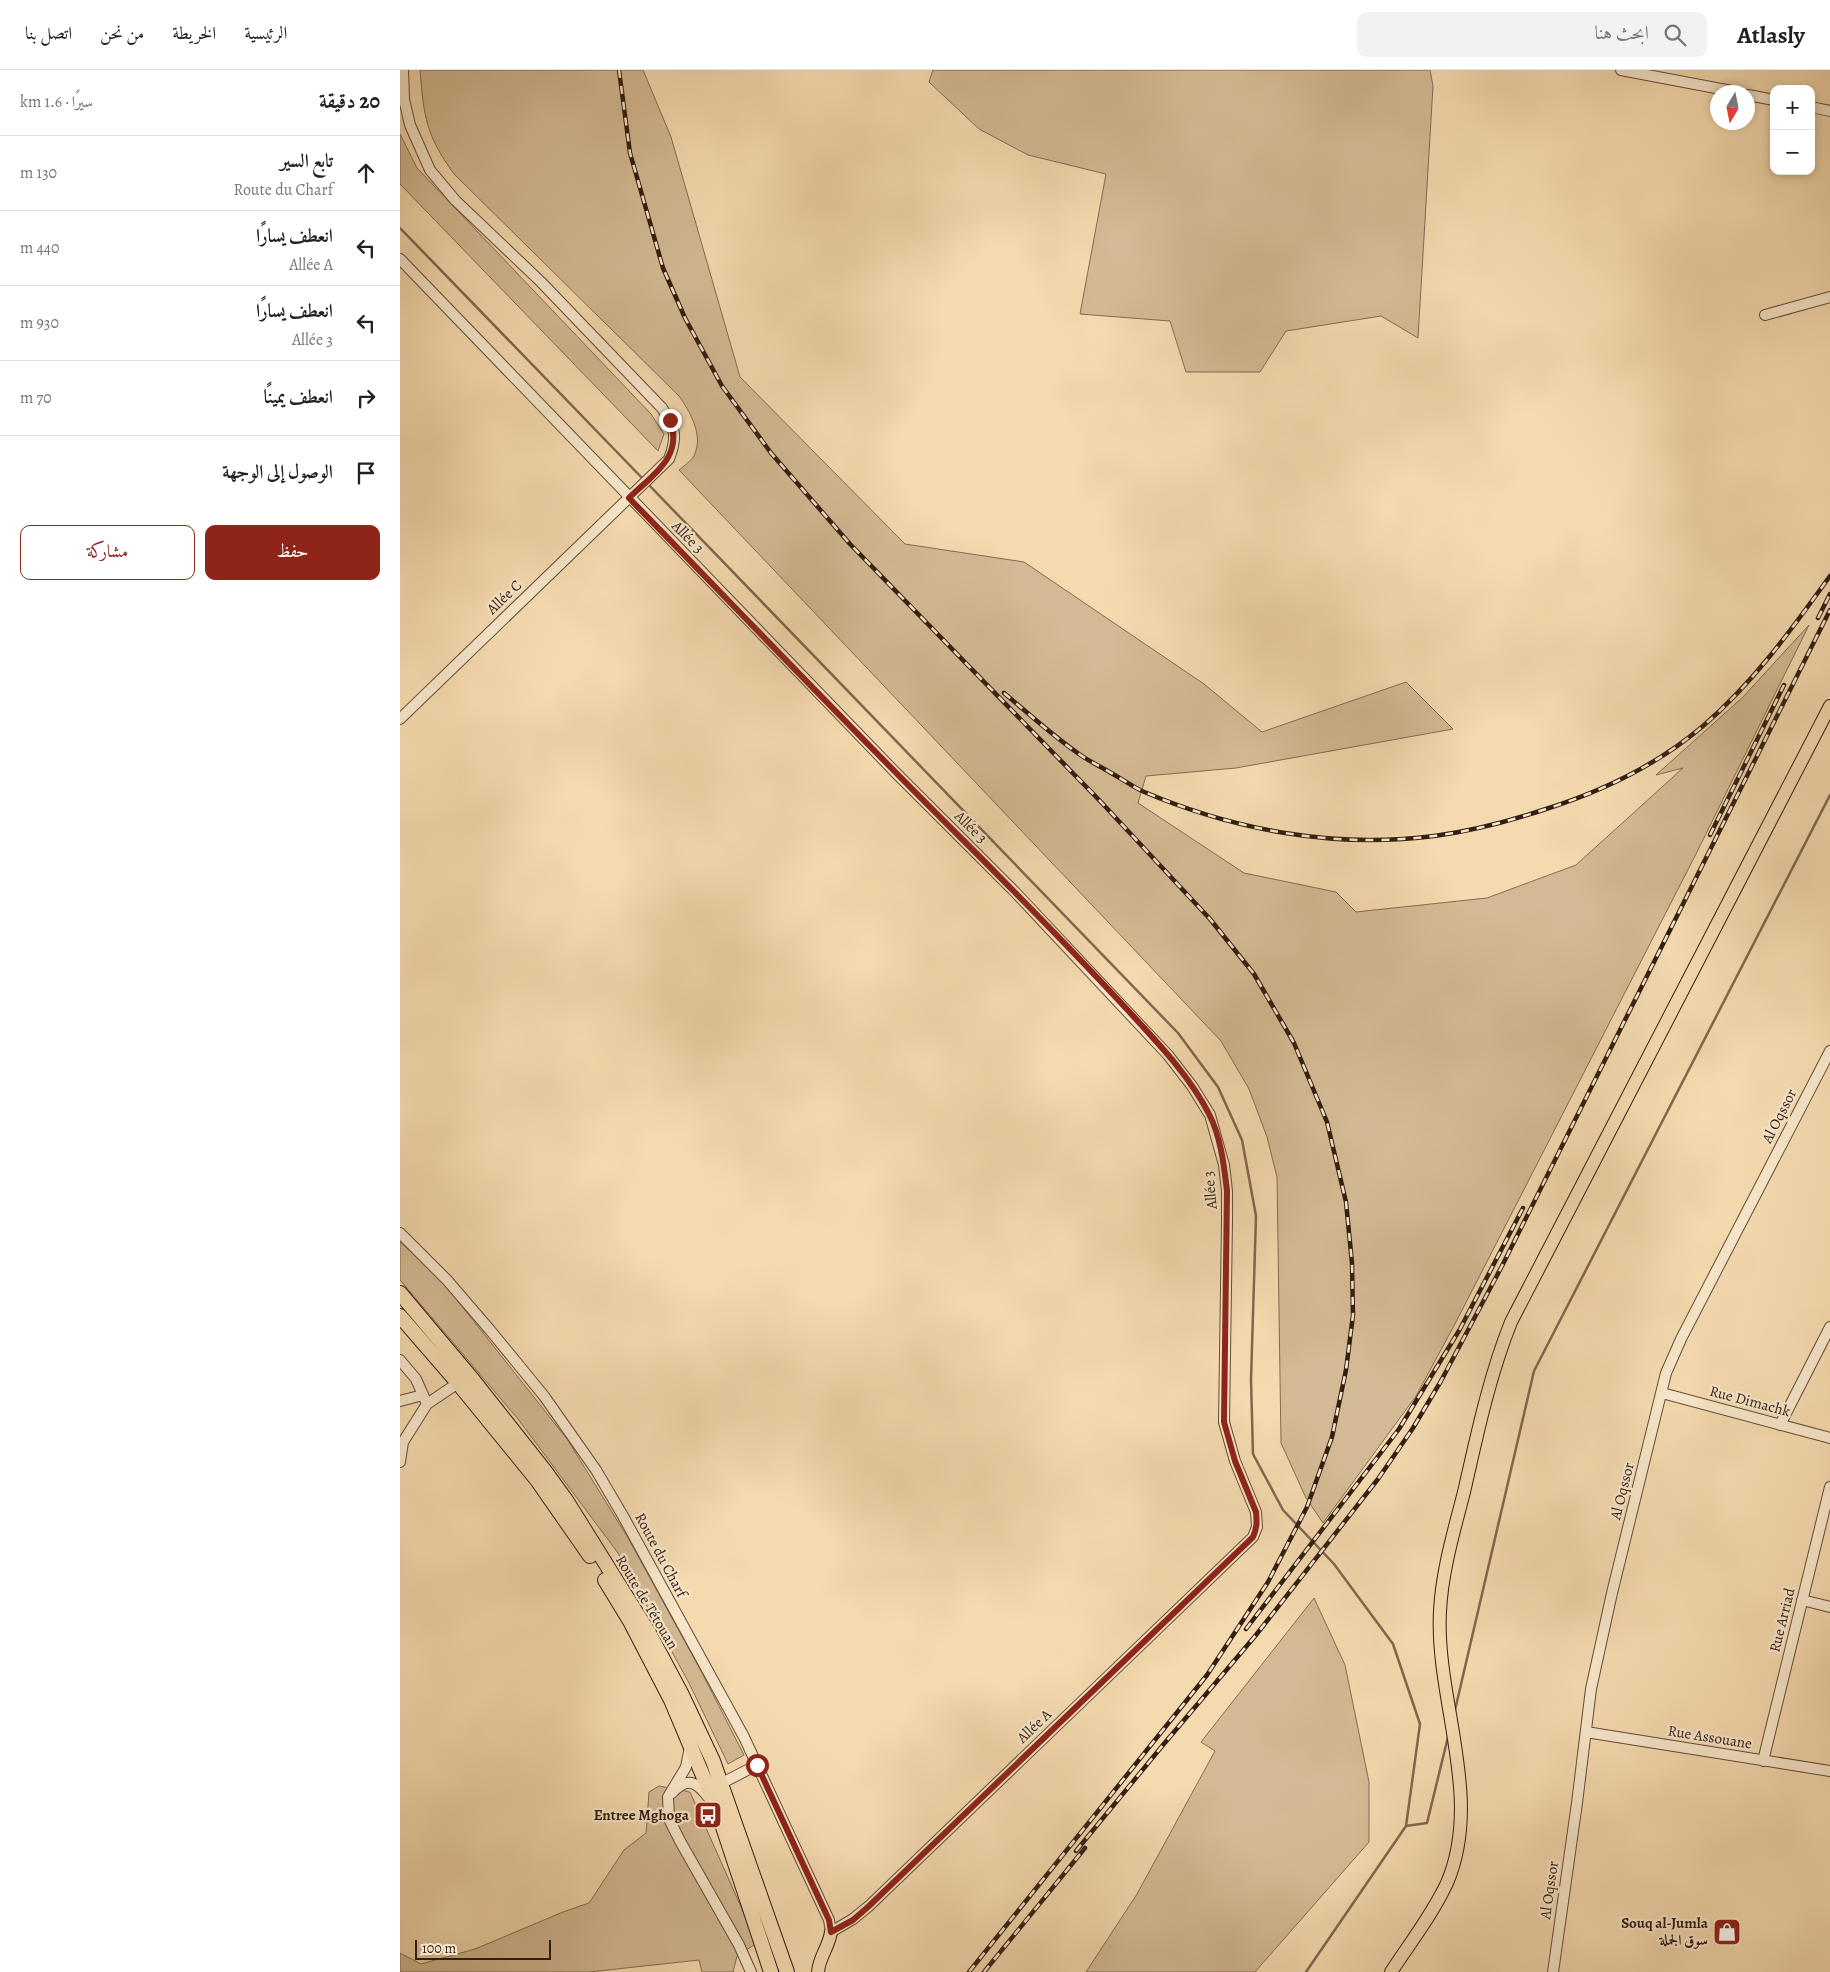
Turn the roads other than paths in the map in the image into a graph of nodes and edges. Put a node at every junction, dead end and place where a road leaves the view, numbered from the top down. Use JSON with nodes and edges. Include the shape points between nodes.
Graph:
{"nodes":[{"id":1,"x":403,"y":70,"type":"edge"},
{"id":2,"x":1621,"y":70,"type":"edge"},
{"id":3,"x":1710,"y":87,"type":"edge"},
{"id":4,"x":1755,"y":96,"type":"edge"},
{"id":5,"x":1770,"y":99,"type":"edge"},
{"id":6,"x":1815,"y":108,"type":"edge"},
{"id":7,"x":1830,"y":111,"type":"edge"},
{"id":8,"x":400,"y":259,"type":"edge"},
{"id":9,"x":1830,"y":296,"type":"edge"},
{"id":10,"x":1765,"y":315,"type":"dead end"},
{"id":11,"x":632,"y":496,"type":"junction"},
{"id":12,"x":1830,"y":706,"type":"edge"},
{"id":13,"x":400,"y":719,"type":"edge"},
{"id":14,"x":1830,"y":1051,"type":"edge"},
{"id":15,"x":400,"y":1233,"type":"edge"},
{"id":16,"x":400,"y":1293,"type":"edge"},
{"id":17,"x":400,"y":1316,"type":"edge"},
{"id":18,"x":1830,"y":1327,"type":"edge"},
{"id":19,"x":400,"y":1360,"type":"edge"},
{"id":20,"x":458,"y":1383,"type":"junction"},
{"id":21,"x":1662,"y":1393,"type":"junction"},
{"id":22,"x":425,"y":1399,"type":"junction"},
{"id":23,"x":400,"y":1401,"type":"edge"},
{"id":24,"x":1780,"y":1425,"type":"junction"},
{"id":25,"x":1830,"y":1438,"type":"edge"},
{"id":26,"x":401,"y":1443,"type":"edge"},
{"id":27,"x":400,"y":1462,"type":"edge"},
{"id":28,"x":1830,"y":1487,"type":"edge"},
{"id":29,"x":1253,"y":1537,"type":"joint"},
{"id":30,"x":1802,"y":1600,"type":"junction"},
{"id":31,"x":1830,"y":1607,"type":"edge"},
{"id":32,"x":1586,"y":1732,"type":"junction"},
{"id":33,"x":690,"y":1747,"type":"junction"},
{"id":34,"x":1764,"y":1761,"type":"junction"},
{"id":35,"x":757,"y":1765,"type":"junction"},
{"id":36,"x":1830,"y":1771,"type":"edge"},
{"id":37,"x":722,"y":1783,"type":"junction"},
{"id":38,"x":668,"y":1797,"type":"junction"},
{"id":39,"x":717,"y":1809,"type":"junction"},
{"id":40,"x":831,"y":1932,"type":"junction"},
{"id":41,"x":751,"y":1972,"type":"edge"},
{"id":42,"x":771,"y":1972,"type":"edge"},
{"id":43,"x":787,"y":1972,"type":"edge"},
{"id":44,"x":818,"y":1972,"type":"edge"},
{"id":45,"x":1390,"y":1972,"type":"edge"},
{"id":46,"x":1553,"y":1972,"type":"edge"}],
"edges":[{"from":1,"to":11,"type":"street","name":"Allée C","via":[[404,99],[410,125],[430,170],[455,200],[541,282],[670,420],[675,433],[669,459]]},
{"from":2,"to":3,"type":"street"},
{"from":4,"to":5,"type":"street"},
{"from":6,"to":7,"type":"street"},
{"from":8,"to":11,"type":"street","name":"Allée 3"},
{"from":9,"to":10,"type":"street"},
{"from":11,"to":13,"type":"street","name":"Allée C"},
{"from":11,"to":29,"type":"street","name":"Allée 3","via":[[888,765],[1104,984],[1168,1055],[1210,1115],[1224,1165],[1227,1191],[1224,1422],[1235,1461],[1256,1512],[1257,1526]]},
{"from":12,"to":45,"type":"main road","via":[[1500,1348],[1450,1547],[1440,1610],[1440,1653],[1457,1763],[1460,1834],[1447,1881],[1434,1909]]},
{"from":14,"to":21,"type":"street","name":"Al Oqssor","via":[[1681,1339],[1666,1374]]},
{"from":15,"to":35,"type":"street","name":"Route du Charf","via":[[487,1326],[544,1396],[596,1470]]},
{"from":16,"to":37,"type":"highway","name":"Route de Tétouan","via":[[566,1500],[649,1633]]},
{"from":17,"to":20,"type":"highway","name":"Route de Tétouan"},
{"from":18,"to":24,"type":"street"},
{"from":19,"to":22,"type":"street","via":[[416,1379]]},
{"from":20,"to":22,"type":"street"},
{"from":20,"to":33,"type":"highway","name":"Route de Tétouan","via":[[537,1480],[582,1543],[638,1636]]},
{"from":21,"to":24,"type":"street","name":"Rue Dimachk"},
{"from":21,"to":32,"type":"street","name":"Al Oqssor","via":[[1612,1593],[1591,1689]]},
{"from":22,"to":23,"type":"street"},
{"from":22,"to":26,"type":"street"},
{"from":24,"to":25,"type":"street","name":"Rue Dimachk"},
{"from":26,"to":27,"type":"street"},
{"from":28,"to":30,"type":"street","name":"Rue Arriad"},
{"from":29,"to":40,"type":"street","name":"Allée A","via":[[869,1906],[853,1920]]},
{"from":30,"to":31,"type":"street"},
{"from":30,"to":34,"type":"street","name":"Rue Arriad"},
{"from":32,"to":34,"type":"street","name":"Rue Assouane"},
{"from":32,"to":46,"type":"street","name":"Al Oqssor"},
{"from":33,"to":38,"type":"street","via":[[686,1767]]},
{"from":33,"to":39,"type":"highway","name":"Route de Tétouan"},
{"from":34,"to":36,"type":"street","name":"Rue Assouane"},
{"from":35,"to":37,"type":"street"},
{"from":35,"to":40,"type":"street","name":"Route du Charf","via":[[829,1920]]},
{"from":37,"to":43,"type":"highway","name":"Route de Tétouan"},
{"from":38,"to":39,"type":"street","via":[[680,1785],[693,1783]]},
{"from":38,"to":41,"type":"street","via":[[673,1829]]},
{"from":39,"to":42,"type":"highway","name":"Route de Tétouan"},
{"from":40,"to":44,"type":"main road"}]}
